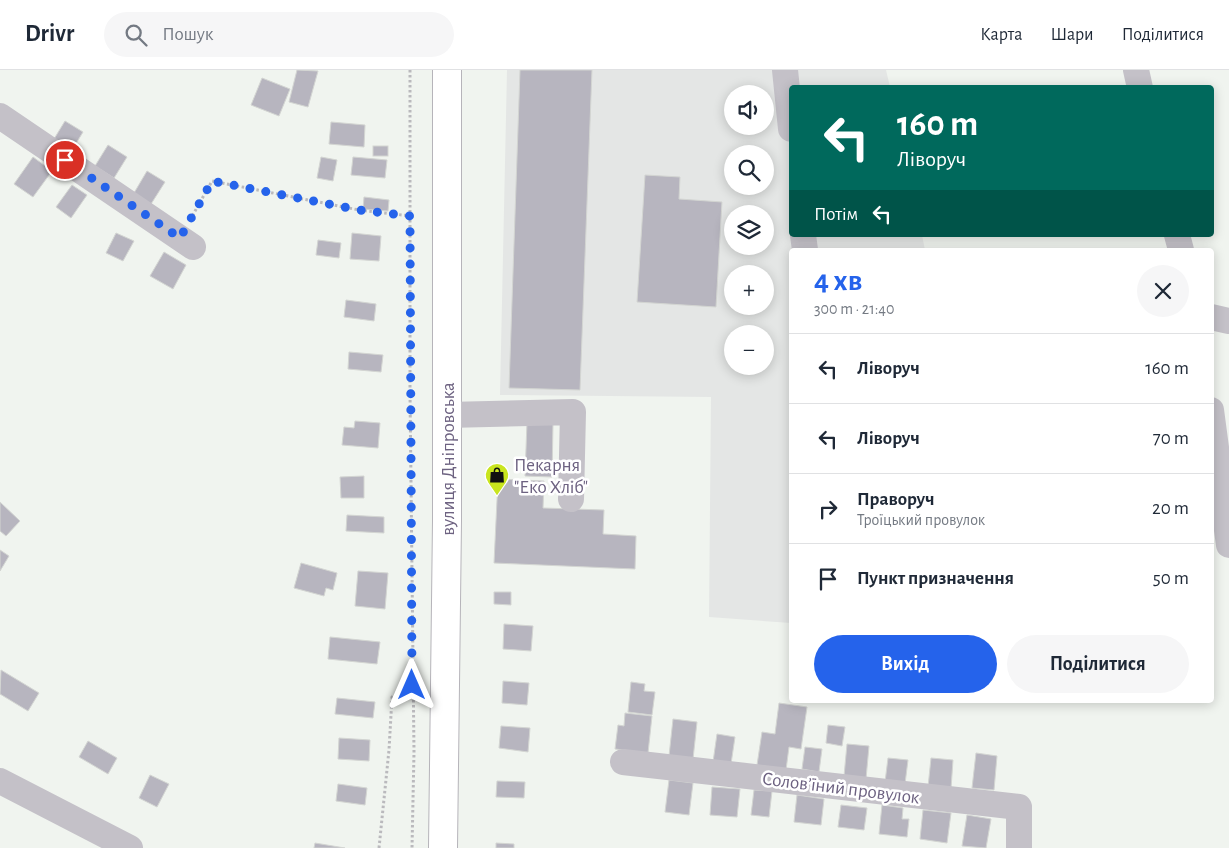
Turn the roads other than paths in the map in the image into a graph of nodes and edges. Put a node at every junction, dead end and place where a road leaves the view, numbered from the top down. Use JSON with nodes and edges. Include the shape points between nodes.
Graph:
{"nodes":[{"id":1,"x":447,"y":70,"type":"edge"},
{"id":2,"x":785,"y":70,"type":"edge"},
{"id":3,"x":1136,"y":70,"type":"edge"},
{"id":4,"x":1139,"y":85,"type":"edge"},
{"id":5,"x":789,"y":109,"type":"edge"},
{"id":6,"x":0,"y":116,"type":"edge"},
{"id":7,"x":186,"y":242,"type":"road end"},
{"id":8,"x":1214,"y":318,"type":"edge"},
{"id":9,"x":1229,"y":321,"type":"edge"},
{"id":10,"x":447,"y":414,"type":"junction"},
{"id":11,"x":1214,"y":429,"type":"edge"},
{"id":12,"x":571,"y":500,"type":"dead end"},
{"id":13,"x":1229,"y":545,"type":"edge"},
{"id":14,"x":623,"y":762,"type":"dead end"},
{"id":15,"x":0,"y":781,"type":"edge"},
{"id":16,"x":130,"y":848,"type":"edge"},
{"id":17,"x":443,"y":848,"type":"edge"},
{"id":18,"x":1018,"y":848,"type":"edge"}],
"edges":[{"from":1,"to":10,"type":"highway","name":"вулиця Дніпровська"},
{"from":2,"to":5,"type":"street"},
{"from":3,"to":4,"type":"street"},
{"from":6,"to":7,"type":"street"},
{"from":8,"to":9,"type":"street"},
{"from":10,"to":12,"type":"street","via":[[573,412]]},
{"from":10,"to":17,"type":"highway","name":"вулиця Дніпровська"},
{"from":11,"to":13,"type":"street"},
{"from":14,"to":18,"type":"street","name":"Соловʼїний провулок","via":[[1019,807]]},
{"from":15,"to":16,"type":"street"}]}
